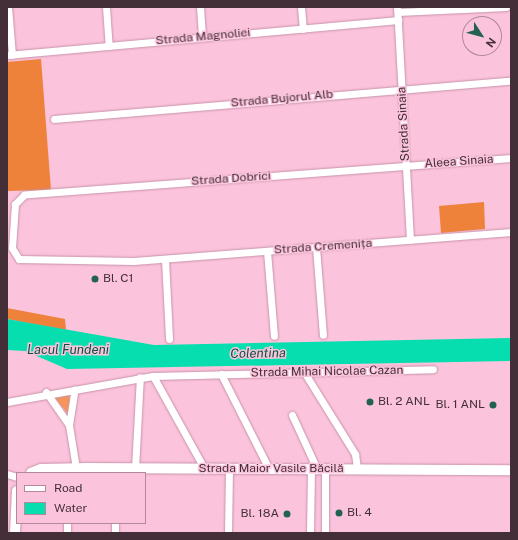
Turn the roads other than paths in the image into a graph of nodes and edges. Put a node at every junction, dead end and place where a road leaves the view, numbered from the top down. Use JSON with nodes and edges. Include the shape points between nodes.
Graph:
{"nodes":[{"id":1,"x":8,"y":7,"type":"edge"},
{"id":2,"x":106,"y":7,"type":"edge"},
{"id":3,"x":200,"y":7,"type":"edge"},
{"id":4,"x":301,"y":7,"type":"edge"},
{"id":5,"x":506,"y":7,"type":"edge"},
{"id":6,"x":470,"y":8,"type":"edge"},
{"id":7,"x":397,"y":9,"type":"edge"},
{"id":8,"x":398,"y":20,"type":"junction"},
{"id":9,"x":303,"y":28,"type":"junction"},
{"id":10,"x":202,"y":38,"type":"junction"},
{"id":11,"x":110,"y":46,"type":"junction"},
{"id":12,"x":9,"y":55,"type":"edge"},
{"id":13,"x":511,"y":81,"type":"edge"},
{"id":14,"x":402,"y":88,"type":"junction"},
{"id":15,"x":54,"y":119,"type":"dead end"},
{"id":16,"x":511,"y":158,"type":"edge"},
{"id":17,"x":406,"y":166,"type":"junction"},
{"id":18,"x":511,"y":232,"type":"edge"},
{"id":19,"x":410,"y":240,"type":"junction"},
{"id":20,"x":316,"y":247,"type":"junction"},
{"id":21,"x":267,"y":251,"type":"junction"},
{"id":22,"x":165,"y":260,"type":"junction"},
{"id":23,"x":134,"y":262,"type":"joint"},
{"id":24,"x":274,"y":336,"type":"dead end"},
{"id":25,"x":323,"y":336,"type":"dead end"},
{"id":26,"x":169,"y":339,"type":"dead end"},
{"id":27,"x":433,"y":369,"type":"dead end"},
{"id":28,"x":304,"y":372,"type":"junction"},
{"id":29,"x":220,"y":374,"type":"junction"},
{"id":30,"x":154,"y":376,"type":"junction"},
{"id":31,"x":140,"y":377,"type":"junction"},
{"id":32,"x":75,"y":389,"type":"junction"},
{"id":33,"x":46,"y":392,"type":"junction"},
{"id":34,"x":7,"y":402,"type":"edge"},
{"id":35,"x":292,"y":414,"type":"dead end"},
{"id":36,"x":69,"y":425,"type":"junction"},
{"id":37,"x":76,"y":468,"type":"junction"},
{"id":38,"x":135,"y":468,"type":"junction"},
{"id":39,"x":204,"y":468,"type":"junction"},
{"id":40,"x":229,"y":468,"type":"junction"},
{"id":41,"x":269,"y":469,"type":"junction"},
{"id":42,"x":318,"y":469,"type":"junction"},
{"id":43,"x":356,"y":469,"type":"junction"},
{"id":44,"x":116,"y":470,"type":"edge"},
{"id":45,"x":511,"y":470,"type":"edge"},
{"id":46,"x":40,"y":472,"type":"edge"},
{"id":47,"x":228,"y":533,"type":"edge"},
{"id":48,"x":310,"y":533,"type":"edge"},
{"id":49,"x":325,"y":533,"type":"edge"}],
"edges":[{"from":1,"to":12,"type":"street"},
{"from":2,"to":11,"type":"street"},
{"from":3,"to":10,"type":"street"},
{"from":4,"to":9,"type":"street"},
{"from":5,"to":6,"type":"street"},
{"from":6,"to":7,"type":"street"},
{"from":7,"to":8,"type":"street","name":"Strada Sinaia"},
{"from":8,"to":9,"type":"street","name":"Strada Magnoliei"},
{"from":8,"to":14,"type":"street","name":"Strada Sinaia"},
{"from":9,"to":10,"type":"street","name":"Strada Magnoliei"},
{"from":10,"to":11,"type":"street","name":"Strada Magnoliei"},
{"from":11,"to":12,"type":"street","name":"Strada Magnoliei"},
{"from":13,"to":14,"type":"street","name":"Strada Bujorul Alb"},
{"from":14,"to":15,"type":"street","name":"Strada Bujorul Alb"},
{"from":14,"to":17,"type":"street","name":"Strada Sinaia"},
{"from":16,"to":17,"type":"street","name":"Aleea Sinaia"},
{"from":17,"to":19,"type":"street","name":"Strada Sinaia"},
{"from":17,"to":23,"type":"street","name":"Strada Dobrici","via":[[56,192],[17,198],[12,248],[16,257]]},
{"from":18,"to":19,"type":"street","name":"Strada Cremenița"},
{"from":19,"to":20,"type":"street","name":"Strada Cremenița"},
{"from":20,"to":21,"type":"street","name":"Strada Cremenița"},
{"from":20,"to":25,"type":"street"},
{"from":21,"to":22,"type":"street","name":"Strada Cremenița"},
{"from":21,"to":24,"type":"street"},
{"from":22,"to":23,"type":"street","name":"Strada Cremenița"},
{"from":22,"to":26,"type":"street"},
{"from":27,"to":28,"type":"street","name":"Strada Mihai Nicolae Cazan"},
{"from":28,"to":29,"type":"street","name":"Strada Mihai Nicolae Cazan"},
{"from":28,"to":43,"type":"street","via":[[355,454]]},
{"from":29,"to":30,"type":"street","name":"Strada Mihai Nicolae Cazan"},
{"from":29,"to":41,"type":"street"},
{"from":30,"to":31,"type":"street","name":"Strada Mihai Nicolae Cazan"},
{"from":30,"to":39,"type":"street"},
{"from":31,"to":32,"type":"street","name":"Strada Mihai Nicolae Cazan"},
{"from":31,"to":38,"type":"street"},
{"from":32,"to":33,"type":"street","name":"Strada Mihai Nicolae Cazan"},
{"from":32,"to":36,"type":"street"},
{"from":33,"to":34,"type":"street","name":"Strada Mihai Nicolae Cazan"},
{"from":33,"to":36,"type":"street"},
{"from":35,"to":42,"type":"street"},
{"from":36,"to":37,"type":"street"},
{"from":37,"to":44,"type":"street","name":"Strada Maior Vasile Băcilă"},
{"from":37,"to":46,"type":"street","name":"Strada Maior Vasile Băcilă"},
{"from":38,"to":39,"type":"street","name":"Strada Maior Vasile Băcilă"},
{"from":38,"to":44,"type":"street","name":"Strada Maior Vasile Băcilă"},
{"from":39,"to":40,"type":"street","name":"Strada Maior Vasile Băcilă"},
{"from":40,"to":41,"type":"street","name":"Strada Maior Vasile Băcilă"},
{"from":40,"to":47,"type":"street"},
{"from":41,"to":42,"type":"street","name":"Strada Maior Vasile Băcilă"},
{"from":42,"to":43,"type":"street","name":"Strada Maior Vasile Băcilă"},
{"from":42,"to":48,"type":"street"},
{"from":42,"to":49,"type":"street"},
{"from":43,"to":45,"type":"street","name":"Strada Maior Vasile Băcilă"}]}
